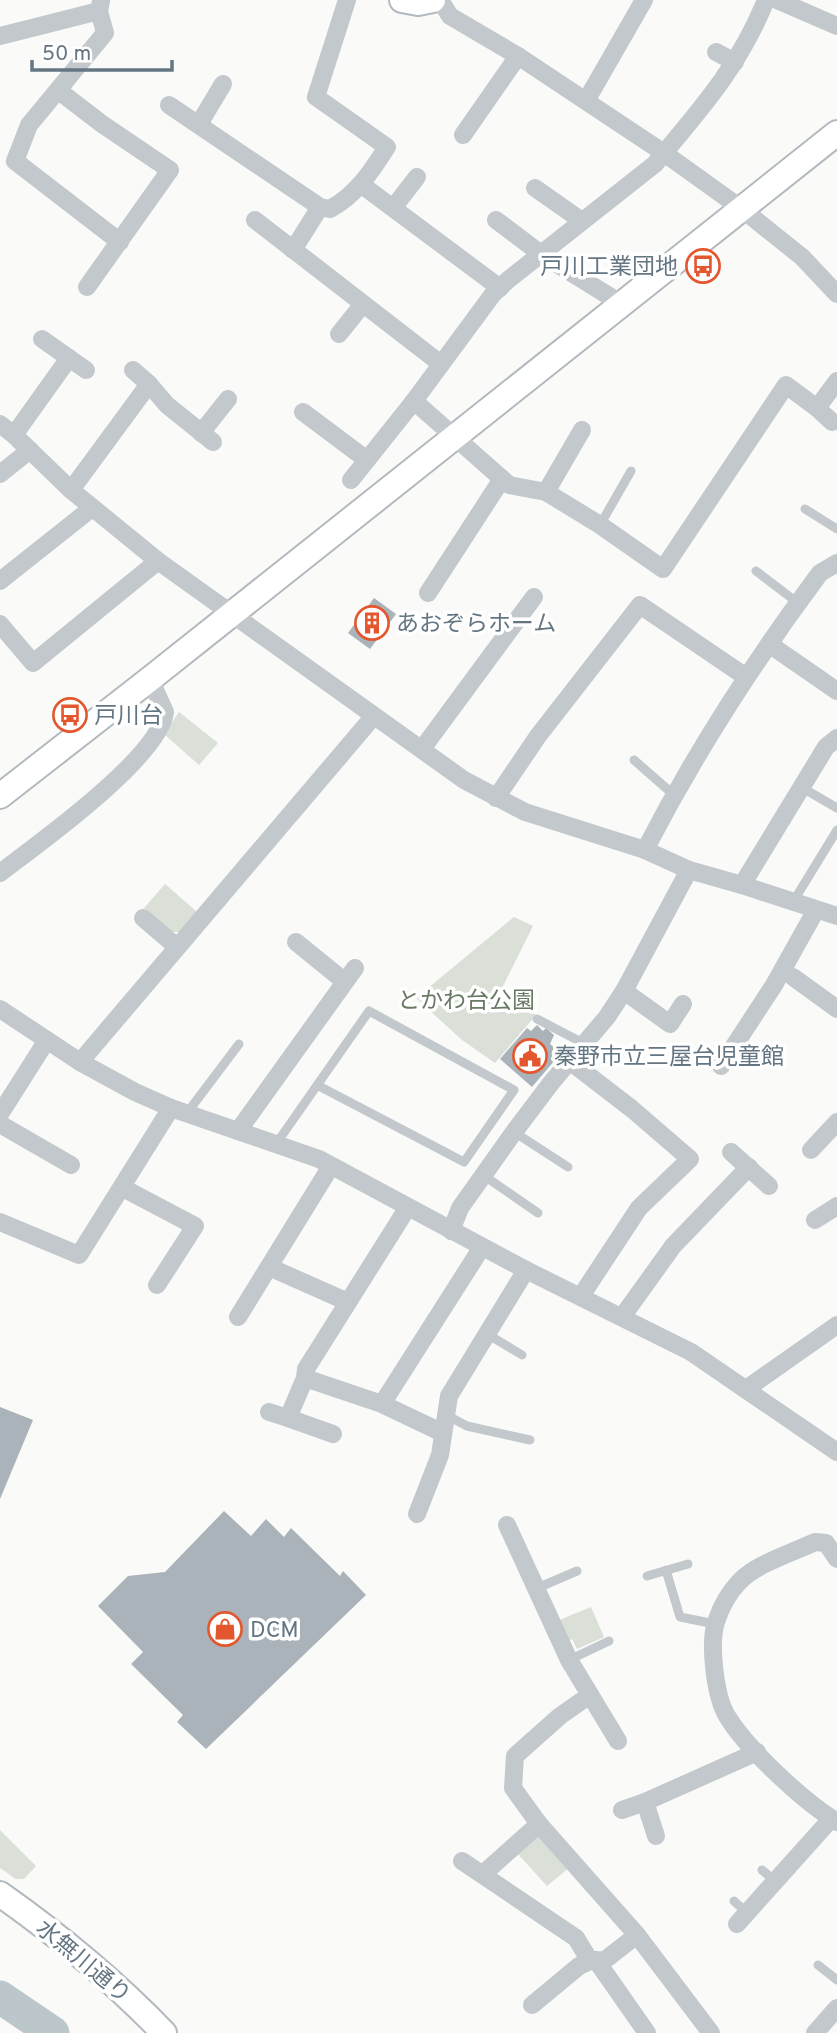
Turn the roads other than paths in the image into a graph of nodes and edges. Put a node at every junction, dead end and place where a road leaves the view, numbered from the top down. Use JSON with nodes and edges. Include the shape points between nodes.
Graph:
{"nodes":[{"id":1,"x":347,"y":0,"type":"edge"},
{"id":2,"x":402,"y":0,"type":"edge"},
{"id":3,"x":433,"y":0,"type":"edge"},
{"id":4,"x":440,"y":0,"type":"edge"},
{"id":5,"x":644,"y":0,"type":"edge"},
{"id":6,"x":766,"y":0,"type":"edge"},
{"id":7,"x":778,"y":0,"type":"edge"},
{"id":8,"x":100,"y":5,"type":"edge"},
{"id":9,"x":837,"y":26,"type":"edge"},
{"id":10,"x":0,"y":36,"type":"edge"},
{"id":11,"x":716,"y":52,"type":"dead end"},
{"id":12,"x":518,"y":56,"type":"junction"},
{"id":13,"x":735,"y":62,"type":"junction"},
{"id":14,"x":223,"y":84,"type":"dead end"},
{"id":15,"x":59,"y":91,"type":"junction"},
{"id":16,"x":586,"y":101,"type":"junction"},
{"id":17,"x":169,"y":105,"type":"dead end"},
{"id":18,"x":199,"y":124,"type":"junction"},
{"id":19,"x":837,"y":133,"type":"edge"},
{"id":20,"x":463,"y":135,"type":"dead end"},
{"id":21,"x":664,"y":153,"type":"junction"},
{"id":22,"x":417,"y":177,"type":"dead end"},
{"id":23,"x":362,"y":185,"type":"junction"},
{"id":24,"x":535,"y":188,"type":"dead end"},
{"id":25,"x":320,"y":207,"type":"junction"},
{"id":26,"x":393,"y":208,"type":"junction"},
{"id":27,"x":742,"y":209,"type":"junction"},
{"id":28,"x":255,"y":220,"type":"dead end"},
{"id":29,"x":496,"y":220,"type":"dead end"},
{"id":30,"x":582,"y":221,"type":"junction"},
{"id":31,"x":120,"y":242,"type":"junction"},
{"id":32,"x":293,"y":250,"type":"junction"},
{"id":33,"x":541,"y":254,"type":"junction"},
{"id":34,"x":87,"y":287,"type":"dead end"},
{"id":35,"x":500,"y":288,"type":"junction"},
{"id":36,"x":837,"y":294,"type":"edge"},
{"id":37,"x":362,"y":304,"type":"junction"},
{"id":38,"x":621,"y":304,"type":"junction"},
{"id":39,"x":339,"y":334,"type":"dead end"},
{"id":40,"x":42,"y":339,"type":"dead end"},
{"id":41,"x":69,"y":358,"type":"junction"},
{"id":42,"x":441,"y":364,"type":"junction"},
{"id":43,"x":133,"y":369,"type":"dead end"},
{"id":44,"x":86,"y":370,"type":"dead end"},
{"id":45,"x":837,"y":381,"type":"edge"},
{"id":46,"x":149,"y":384,"type":"junction"},
{"id":47,"x":228,"y":399,"type":"dead end"},
{"id":48,"x":414,"y":401,"type":"junction"},
{"id":49,"x":817,"y":408,"type":"junction"},
{"id":50,"x":303,"y":412,"type":"dead end"},
{"id":51,"x":832,"y":422,"type":"dead end"},
{"id":52,"x":7,"y":429,"type":"edge"},
{"id":53,"x":582,"y":430,"type":"dead end"},
{"id":54,"x":454,"y":437,"type":"junction"},
{"id":55,"x":30,"y":450,"type":"junction"},
{"id":56,"x":368,"y":460,"type":"junction"},
{"id":57,"x":631,"y":471,"type":"dead end"},
{"id":58,"x":0,"y":474,"type":"edge"},
{"id":59,"x":502,"y":479,"type":"junction"},
{"id":60,"x":351,"y":480,"type":"dead end"},
{"id":61,"x":71,"y":490,"type":"junction"},
{"id":62,"x":546,"y":492,"type":"junction"},
{"id":63,"x":92,"y":508,"type":"junction"},
{"id":64,"x":805,"y":509,"type":"dead end"},
{"id":65,"x":600,"y":525,"type":"junction"},
{"id":66,"x":837,"y":528,"type":"edge"},
{"id":67,"x":158,"y":561,"type":"junction"},
{"id":68,"x":837,"y":563,"type":"edge"},
{"id":69,"x":756,"y":571,"type":"dead end"},
{"id":70,"x":0,"y":580,"type":"edge"},
{"id":71,"x":428,"y":593,"type":"dead end"},
{"id":72,"x":534,"y":597,"type":"dead end"},
{"id":73,"x":798,"y":603,"type":"junction"},
{"id":74,"x":230,"y":615,"type":"junction"},
{"id":75,"x":0,"y":624,"type":"edge"},
{"id":76,"x":769,"y":644,"type":"junction"},
{"id":77,"x":746,"y":677,"type":"junction"},
{"id":78,"x":150,"y":679,"type":"junction"},
{"id":79,"x":837,"y":691,"type":"edge"},
{"id":80,"x":373,"y":717,"type":"junction"},
{"id":81,"x":837,"y":738,"type":"edge"},
{"id":82,"x":422,"y":749,"type":"junction"},
{"id":83,"x":634,"y":760,"type":"dead end"},
{"id":84,"x":801,"y":787,"type":"junction"},
{"id":85,"x":674,"y":795,"type":"junction"},
{"id":86,"x":0,"y":796,"type":"edge"},
{"id":87,"x":496,"y":798,"type":"junction"},
{"id":88,"x":837,"y":808,"type":"edge"},
{"id":89,"x":837,"y":830,"type":"edge"},
{"id":90,"x":645,"y":850,"type":"junction"},
{"id":91,"x":689,"y":870,"type":"junction"},
{"id":92,"x":0,"y":873,"type":"edge"},
{"id":93,"x":742,"y":885,"type":"junction"},
{"id":94,"x":793,"y":902,"type":"junction"},
{"id":95,"x":816,"y":910,"type":"junction"},
{"id":96,"x":837,"y":915,"type":"edge"},
{"id":97,"x":143,"y":918,"type":"dead end"},
{"id":98,"x":295,"y":943,"type":"dead end"},
{"id":99,"x":177,"y":947,"type":"junction"},
{"id":100,"x":793,"y":976,"type":"dead end"},
{"id":101,"x":624,"y":991,"type":"junction"},
{"id":102,"x":683,"y":1004,"type":"dead end"},
{"id":103,"x":0,"y":1009,"type":"edge"},
{"id":104,"x":837,"y":1009,"type":"edge"},
{"id":105,"x":537,"y":1019,"type":"dead end"},
{"id":106,"x":47,"y":1040,"type":"junction"},
{"id":107,"x":239,"y":1044,"type":"dead end"},
{"id":108,"x":585,"y":1044,"type":"junction"},
{"id":109,"x":80,"y":1062,"type":"junction"},
{"id":110,"x":571,"y":1062,"type":"junction"},
{"id":111,"x":721,"y":1066,"type":"dead end"},
{"id":112,"x":317,"y":1085,"type":"dead end"},
{"id":113,"x":179,"y":1111,"type":"junction"},
{"id":114,"x":0,"y":1114,"type":"edge"},
{"id":115,"x":837,"y":1122,"type":"edge"},
{"id":116,"x":0,"y":1124,"type":"edge"},
{"id":117,"x":238,"y":1131,"type":"junction"},
{"id":118,"x":514,"y":1132,"type":"junction"},
{"id":119,"x":276,"y":1144,"type":"junction"},
{"id":120,"x":811,"y":1150,"type":"dead end"},
{"id":121,"x":731,"y":1152,"type":"dead end"},
{"id":122,"x":71,"y":1165,"type":"dead end"},
{"id":123,"x":331,"y":1166,"type":"junction"},
{"id":124,"x":568,"y":1167,"type":"dead end"},
{"id":125,"x":749,"y":1167,"type":"junction"},
{"id":126,"x":483,"y":1175,"type":"junction"},
{"id":127,"x":769,"y":1186,"type":"dead end"},
{"id":128,"x":123,"y":1188,"type":"junction"},
{"id":129,"x":837,"y":1206,"type":"edge"},
{"id":130,"x":408,"y":1207,"type":"junction"},
{"id":131,"x":538,"y":1213,"type":"dead end"},
{"id":132,"x":816,"y":1220,"type":"dead end"},
{"id":133,"x":0,"y":1222,"type":"edge"},
{"id":134,"x":451,"y":1231,"type":"junction"},
{"id":135,"x":482,"y":1247,"type":"junction"},
{"id":136,"x":269,"y":1267,"type":"junction"},
{"id":137,"x":526,"y":1270,"type":"junction"},
{"id":138,"x":157,"y":1285,"type":"dead end"},
{"id":139,"x":581,"y":1296,"type":"junction"},
{"id":140,"x":348,"y":1302,"type":"junction"},
{"id":141,"x":238,"y":1317,"type":"dead end"},
{"id":142,"x":622,"y":1317,"type":"junction"},
{"id":143,"x":837,"y":1325,"type":"edge"},
{"id":144,"x":487,"y":1334,"type":"junction"},
{"id":145,"x":522,"y":1356,"type":"dead end"},
{"id":146,"x":305,"y":1378,"type":"junction"},
{"id":147,"x":746,"y":1389,"type":"junction"},
{"id":148,"x":382,"y":1404,"type":"junction"},
{"id":149,"x":270,"y":1412,"type":"dead end"},
{"id":150,"x":288,"y":1418,"type":"junction"},
{"id":151,"x":444,"y":1424,"type":"junction"},
{"id":152,"x":332,"y":1434,"type":"dead end"},
{"id":153,"x":530,"y":1440,"type":"dead end"},
{"id":154,"x":837,"y":1452,"type":"edge"},
{"id":155,"x":417,"y":1514,"type":"dead end"},
{"id":156,"x":507,"y":1525,"type":"dead end"},
{"id":157,"x":837,"y":1559,"type":"edge"},
{"id":158,"x":688,"y":1564,"type":"dead end"},
{"id":159,"x":666,"y":1570,"type":"junction"},
{"id":160,"x":577,"y":1571,"type":"dead end"},
{"id":161,"x":647,"y":1576,"type":"dead end"},
{"id":162,"x":535,"y":1589,"type":"junction"},
{"id":163,"x":715,"y":1624,"type":"junction"},
{"id":164,"x":609,"y":1641,"type":"dead end"},
{"id":165,"x":569,"y":1660,"type":"junction"},
{"id":166,"x":590,"y":1695,"type":"junction"},
{"id":167,"x":618,"y":1741,"type":"dead end"},
{"id":168,"x":757,"y":1752,"type":"junction"},
{"id":169,"x":645,"y":1802,"type":"junction"},
{"id":170,"x":622,"y":1810,"type":"dead end"},
{"id":171,"x":834,"y":1821,"type":"edge"},
{"id":172,"x":539,"y":1824,"type":"junction"},
{"id":173,"x":656,"y":1836,"type":"dead end"},
{"id":174,"x":462,"y":1861,"type":"dead end"},
{"id":175,"x":483,"y":1874,"type":"junction"},
{"id":176,"x":0,"y":1894,"type":"edge"},
{"id":177,"x":739,"y":1913,"type":"dead end"},
{"id":178,"x":637,"y":1935,"type":"junction"},
{"id":179,"x":593,"y":1961,"type":"junction"},
{"id":180,"x":818,"y":1965,"type":"dead end"},
{"id":181,"x":837,"y":1980,"type":"edge"},
{"id":182,"x":532,"y":2005,"type":"dead end"},
{"id":183,"x":837,"y":2008,"type":"edge"},
{"id":184,"x":641,"y":2029,"type":"edge"},
{"id":185,"x":164,"y":2033,"type":"edge"},
{"id":186,"x":711,"y":2033,"type":"edge"},
{"id":187,"x":815,"y":2033,"type":"edge"}],
"edges":[{"from":1,"to":23,"type":"street","via":[[308,94],[387,147]]},
{"from":2,"to":3,"type":"street"},
{"from":4,"to":12,"type":"street","via":[[450,16]]},
{"from":5,"to":16,"type":"street","via":[[612,40]]},
{"from":6,"to":13,"type":"street"},
{"from":7,"to":9,"type":"street"},
{"from":8,"to":10,"type":"street"},
{"from":8,"to":15,"type":"street","via":[[105,33]]},
{"from":11,"to":13,"type":"street"},
{"from":12,"to":16,"type":"street"},
{"from":12,"to":20,"type":"street"},
{"from":13,"to":21,"type":"street"},
{"from":14,"to":18,"type":"street"},
{"from":15,"to":31,"type":"street","via":[[29,125],[15,161]]},
{"from":15,"to":31,"type":"street","via":[[170,170]]},
{"from":16,"to":21,"type":"street"},
{"from":17,"to":18,"type":"street"},
{"from":18,"to":25,"type":"street"},
{"from":19,"to":27,"type":"street"},
{"from":21,"to":27,"type":"street"},
{"from":21,"to":30,"type":"street"},
{"from":22,"to":26,"type":"street"},
{"from":23,"to":25,"type":"street","via":[[330,209]]},
{"from":23,"to":26,"type":"street"},
{"from":24,"to":30,"type":"street"},
{"from":25,"to":32,"type":"street"},
{"from":26,"to":35,"type":"street","via":[[409,228]]},
{"from":27,"to":36,"type":"street","via":[[802,257]]},
{"from":27,"to":38,"type":"street"},
{"from":28,"to":32,"type":"street"},
{"from":29,"to":33,"type":"street"},
{"from":30,"to":33,"type":"street"},
{"from":31,"to":34,"type":"street"},
{"from":32,"to":37,"type":"street"},
{"from":33,"to":35,"type":"street"},
{"from":33,"to":38,"type":"street"},
{"from":35,"to":42,"type":"street"},
{"from":37,"to":39,"type":"street"},
{"from":37,"to":42,"type":"street"},
{"from":38,"to":54,"type":"street"},
{"from":40,"to":41,"type":"street"},
{"from":41,"to":44,"type":"street"},
{"from":41,"to":52,"type":"street"},
{"from":42,"to":48,"type":"street"},
{"from":43,"to":46,"type":"street"},
{"from":45,"to":49,"type":"street"},
{"from":46,"to":47,"type":"street","via":[[207,437]]},
{"from":46,"to":61,"type":"street"},
{"from":48,"to":54,"type":"street"},
{"from":48,"to":56,"type":"street"},
{"from":49,"to":51,"type":"street"},
{"from":49,"to":65,"type":"street","via":[[786,385],[663,569]]},
{"from":50,"to":56,"type":"street"},
{"from":52,"to":55,"type":"street"},
{"from":53,"to":62,"type":"street"},
{"from":54,"to":59,"type":"street"},
{"from":54,"to":74,"type":"street"},
{"from":55,"to":58,"type":"street"},
{"from":55,"to":61,"type":"street"},
{"from":56,"to":60,"type":"street"},
{"from":57,"to":65,"type":"lane"},
{"from":59,"to":62,"type":"street","via":[[509,485]]},
{"from":59,"to":71,"type":"street"},
{"from":61,"to":63,"type":"street"},
{"from":62,"to":65,"type":"street"},
{"from":63,"to":67,"type":"street"},
{"from":63,"to":70,"type":"street"},
{"from":64,"to":66,"type":"lane"},
{"from":67,"to":74,"type":"street"},
{"from":67,"to":75,"type":"street","via":[[33,663]]},
{"from":68,"to":73,"type":"street","via":[[820,573]]},
{"from":69,"to":73,"type":"lane"},
{"from":72,"to":82,"type":"street"},
{"from":73,"to":76,"type":"street"},
{"from":74,"to":78,"type":"street"},
{"from":74,"to":80,"type":"street"},
{"from":76,"to":77,"type":"street"},
{"from":76,"to":79,"type":"street"},
{"from":77,"to":85,"type":"street"},
{"from":77,"to":87,"type":"street","via":[[640,605]]},
{"from":78,"to":86,"type":"street"},
{"from":78,"to":92,"type":"street","via":[[165,712],[160,729],[114,783]]},
{"from":80,"to":82,"type":"street"},
{"from":80,"to":99,"type":"street"},
{"from":81,"to":84,"type":"street","via":[[826,747]]},
{"from":82,"to":87,"type":"street"},
{"from":83,"to":85,"type":"lane"},
{"from":84,"to":88,"type":"lane"},
{"from":84,"to":93,"type":"street"},
{"from":85,"to":90,"type":"street"},
{"from":87,"to":90,"type":"street","via":[[524,812]]},
{"from":89,"to":94,"type":"lane"},
{"from":90,"to":91,"type":"street"},
{"from":91,"to":93,"type":"street"},
{"from":91,"to":101,"type":"street"},
{"from":93,"to":94,"type":"street"},
{"from":94,"to":95,"type":"street"},
{"from":95,"to":96,"type":"street"},
{"from":95,"to":111,"type":"street"},
{"from":97,"to":99,"type":"street"},
{"from":98,"to":117,"type":"street","via":[[349,975],[293,1037]]},
{"from":99,"to":109,"type":"street"},
{"from":100,"to":104,"type":"street"},
{"from":101,"to":102,"type":"street","via":[[670,1024]]},
{"from":101,"to":108,"type":"street"},
{"from":103,"to":106,"type":"street"},
{"from":105,"to":108,"type":"lane"},
{"from":106,"to":109,"type":"street"},
{"from":106,"to":114,"type":"street"},
{"from":107,"to":113,"type":"lane"},
{"from":108,"to":110,"type":"street"},
{"from":109,"to":113,"type":"street"},
{"from":110,"to":118,"type":"street"},
{"from":110,"to":139,"type":"street","via":[[690,1159],[639,1208]]},
{"from":112,"to":119,"type":"lane","via":[[464,1161],[514,1090],[369,1011],[314,1088]]},
{"from":113,"to":117,"type":"street"},
{"from":113,"to":128,"type":"street"},
{"from":115,"to":120,"type":"street"},
{"from":116,"to":122,"type":"street","via":[[49,1162]]},
{"from":117,"to":119,"type":"street"},
{"from":118,"to":124,"type":"lane"},
{"from":118,"to":126,"type":"street"},
{"from":119,"to":123,"type":"street"},
{"from":121,"to":125,"type":"street"},
{"from":123,"to":130,"type":"street"},
{"from":123,"to":136,"type":"street"},
{"from":125,"to":127,"type":"street"},
{"from":125,"to":142,"type":"street","via":[[673,1246]]},
{"from":126,"to":131,"type":"lane"},
{"from":126,"to":134,"type":"street","via":[[460,1208]]},
{"from":128,"to":133,"type":"street","via":[[79,1255]]},
{"from":128,"to":138,"type":"street","via":[[195,1226]]},
{"from":129,"to":132,"type":"street"},
{"from":130,"to":134,"type":"street"},
{"from":130,"to":140,"type":"street"},
{"from":134,"to":135,"type":"street"},
{"from":135,"to":137,"type":"street"},
{"from":135,"to":148,"type":"street"},
{"from":136,"to":140,"type":"street"},
{"from":136,"to":141,"type":"street"},
{"from":137,"to":139,"type":"street"},
{"from":137,"to":144,"type":"street"},
{"from":139,"to":142,"type":"street"},
{"from":140,"to":146,"type":"street","via":[[306,1369]]},
{"from":142,"to":147,"type":"street","via":[[691,1352]]},
{"from":143,"to":147,"type":"street"},
{"from":144,"to":145,"type":"lane"},
{"from":144,"to":151,"type":"street","via":[[449,1396]]},
{"from":146,"to":148,"type":"street"},
{"from":146,"to":150,"type":"street"},
{"from":147,"to":154,"type":"street"},
{"from":148,"to":151,"type":"street"},
{"from":149,"to":150,"type":"street"},
{"from":150,"to":152,"type":"street"},
{"from":151,"to":153,"type":"lane"},
{"from":151,"to":155,"type":"street","via":[[440,1455]]},
{"from":156,"to":162,"type":"street"},
{"from":157,"to":163,"type":"street","via":[[826,1543],[815,1542],[757,1569],[727,1596]]},
{"from":158,"to":159,"type":"lane"},
{"from":159,"to":161,"type":"lane"},
{"from":159,"to":163,"type":"lane","via":[[680,1617]]},
{"from":160,"to":162,"type":"lane"},
{"from":162,"to":165,"type":"street"},
{"from":163,"to":168,"type":"street","via":[[718,1692],[741,1738]]},
{"from":164,"to":165,"type":"lane"},
{"from":165,"to":166,"type":"street"},
{"from":166,"to":167,"type":"street"},
{"from":166,"to":172,"type":"street","via":[[515,1756],[513,1788]]},
{"from":168,"to":169,"type":"street"},
{"from":168,"to":171,"type":"street","via":[[804,1799]]},
{"from":169,"to":170,"type":"street"},
{"from":169,"to":173,"type":"street"},
{"from":171,"to":177,"type":"street","via":[[769,1876]]},
{"from":172,"to":175,"type":"street"},
{"from":172,"to":178,"type":"street"},
{"from":174,"to":175,"type":"street"},
{"from":175,"to":179,"type":"street","via":[[576,1938]]},
{"from":176,"to":185,"type":"street","name":"水無川通り","via":[[120,1991]]},
{"from":178,"to":179,"type":"street","via":[[605,1960]]},
{"from":178,"to":186,"type":"street"},
{"from":179,"to":182,"type":"street","via":[[579,1966]]},
{"from":179,"to":184,"type":"street"},
{"from":180,"to":181,"type":"lane"},
{"from":183,"to":187,"type":"street"}]}
